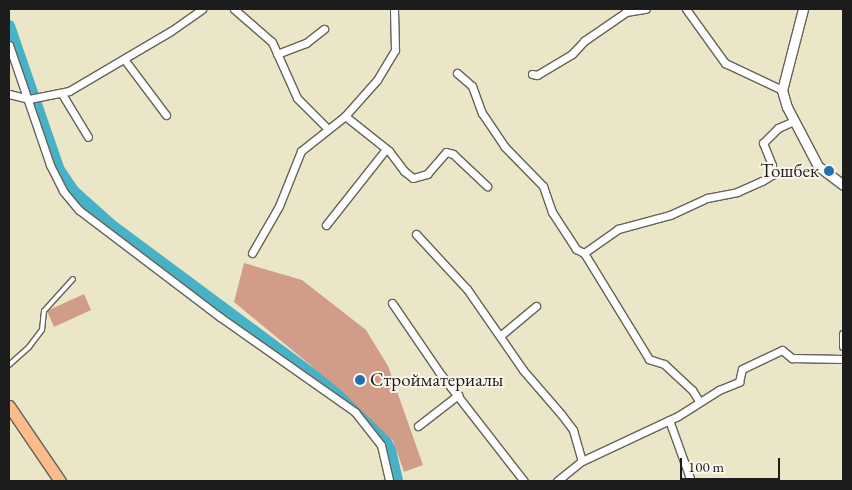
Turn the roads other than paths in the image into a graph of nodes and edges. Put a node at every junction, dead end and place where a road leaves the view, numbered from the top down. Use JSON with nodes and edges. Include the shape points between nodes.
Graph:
{"nodes":[{"id":1,"x":202,"y":9,"type":"edge"},
{"id":2,"x":234,"y":9,"type":"edge"},
{"id":3,"x":394,"y":9,"type":"edge"},
{"id":4,"x":646,"y":9,"type":"edge"},
{"id":5,"x":686,"y":9,"type":"edge"},
{"id":6,"x":803,"y":9,"type":"edge"},
{"id":7,"x":324,"y":29,"type":"dead end"},
{"id":8,"x":9,"y":45,"type":"edge"},
{"id":9,"x":277,"y":54,"type":"junction"},
{"id":10,"x":124,"y":59,"type":"junction"},
{"id":11,"x":457,"y":73,"type":"dead end"},
{"id":12,"x":532,"y":74,"type":"dead end"},
{"id":13,"x":782,"y":90,"type":"junction"},
{"id":14,"x":9,"y":94,"type":"edge"},
{"id":15,"x":62,"y":94,"type":"junction"},
{"id":16,"x":29,"y":99,"type":"junction"},
{"id":17,"x":166,"y":115,"type":"dead end"},
{"id":18,"x":345,"y":116,"type":"junction"},
{"id":19,"x":794,"y":121,"type":"junction"},
{"id":20,"x":328,"y":129,"type":"junction"},
{"id":21,"x":88,"y":137,"type":"dead end"},
{"id":22,"x":386,"y":149,"type":"junction"},
{"id":23,"x":843,"y":185,"type":"edge"},
{"id":24,"x":487,"y":186,"type":"dead end"},
{"id":25,"x":326,"y":226,"type":"dead end"},
{"id":26,"x":416,"y":234,"type":"dead end"},
{"id":27,"x":252,"y":253,"type":"dead end"},
{"id":28,"x":584,"y":253,"type":"junction"},
{"id":29,"x":73,"y":280,"type":"dead end"},
{"id":30,"x":392,"y":303,"type":"dead end"},
{"id":31,"x":536,"y":306,"type":"dead end"},
{"id":32,"x":843,"y":334,"type":"edge"},
{"id":33,"x":500,"y":336,"type":"junction"},
{"id":34,"x":843,"y":346,"type":"edge"},
{"id":35,"x":843,"y":359,"type":"edge"},
{"id":36,"x":9,"y":365,"type":"edge"},
{"id":37,"x":458,"y":395,"type":"junction"},
{"id":38,"x":699,"y":401,"type":"junction"},
{"id":39,"x":9,"y":406,"type":"edge"},
{"id":40,"x":669,"y":420,"type":"junction"},
{"id":41,"x":418,"y":426,"type":"dead end"},
{"id":42,"x":582,"y":461,"type":"junction"},
{"id":43,"x":60,"y":481,"type":"edge"},
{"id":44,"x":389,"y":481,"type":"edge"},
{"id":45,"x":524,"y":481,"type":"edge"},
{"id":46,"x":557,"y":481,"type":"edge"},
{"id":47,"x":691,"y":481,"type":"edge"}],
"edges":[{"from":1,"to":10,"type":"street"},
{"from":2,"to":9,"type":"street","via":[[272,42]]},
{"from":3,"to":18,"type":"street","via":[[395,50],[377,80]]},
{"from":4,"to":12,"type":"street","via":[[626,12],[584,41],[572,54],[537,75]]},
{"from":5,"to":13,"type":"street","via":[[725,63]]},
{"from":6,"to":13,"type":"street"},
{"from":7,"to":9,"type":"street","via":[[306,43]]},
{"from":8,"to":16,"type":"street"},
{"from":9,"to":20,"type":"street","via":[[297,98]]},
{"from":10,"to":15,"type":"street"},
{"from":10,"to":17,"type":"street"},
{"from":11,"to":28,"type":"street","via":[[472,86],[482,112],[504,146],[543,186],[552,212],[576,249]]},
{"from":13,"to":19,"type":"street"},
{"from":14,"to":16,"type":"street"},
{"from":15,"to":16,"type":"street"},
{"from":15,"to":21,"type":"street"},
{"from":16,"to":44,"type":"street","via":[[50,165],[63,191],[79,210],[355,412],[381,445]]},
{"from":18,"to":20,"type":"street"},
{"from":18,"to":22,"type":"street"},
{"from":19,"to":23,"type":"street","via":[[818,166]]},
{"from":19,"to":28,"type":"street","via":[[778,128],[763,143],[772,165],[772,175],[736,192],[707,198],[670,215],[618,229]]},
{"from":20,"to":27,"type":"street","via":[[301,151],[279,206]]},
{"from":22,"to":24,"type":"street","via":[[404,171],[419,178],[446,152],[453,154]]},
{"from":22,"to":25,"type":"street"},
{"from":26,"to":33,"type":"street","via":[[467,289]]},
{"from":28,"to":38,"type":"street","via":[[649,359],[664,364]]},
{"from":29,"to":36,"type":"lane","via":[[44,311],[42,330],[34,341]]},
{"from":30,"to":37,"type":"street"},
{"from":31,"to":33,"type":"street"},
{"from":32,"to":34,"type":"street"},
{"from":33,"to":42,"type":"street","via":[[572,430]]},
{"from":35,"to":38,"type":"street","via":[[792,358],[782,350],[742,369],[739,382]]},
{"from":37,"to":41,"type":"street"},
{"from":37,"to":45,"type":"street"},
{"from":38,"to":40,"type":"street"},
{"from":39,"to":43,"type":"main road"},
{"from":40,"to":42,"type":"street"},
{"from":40,"to":47,"type":"street"},
{"from":42,"to":46,"type":"street"}]}
